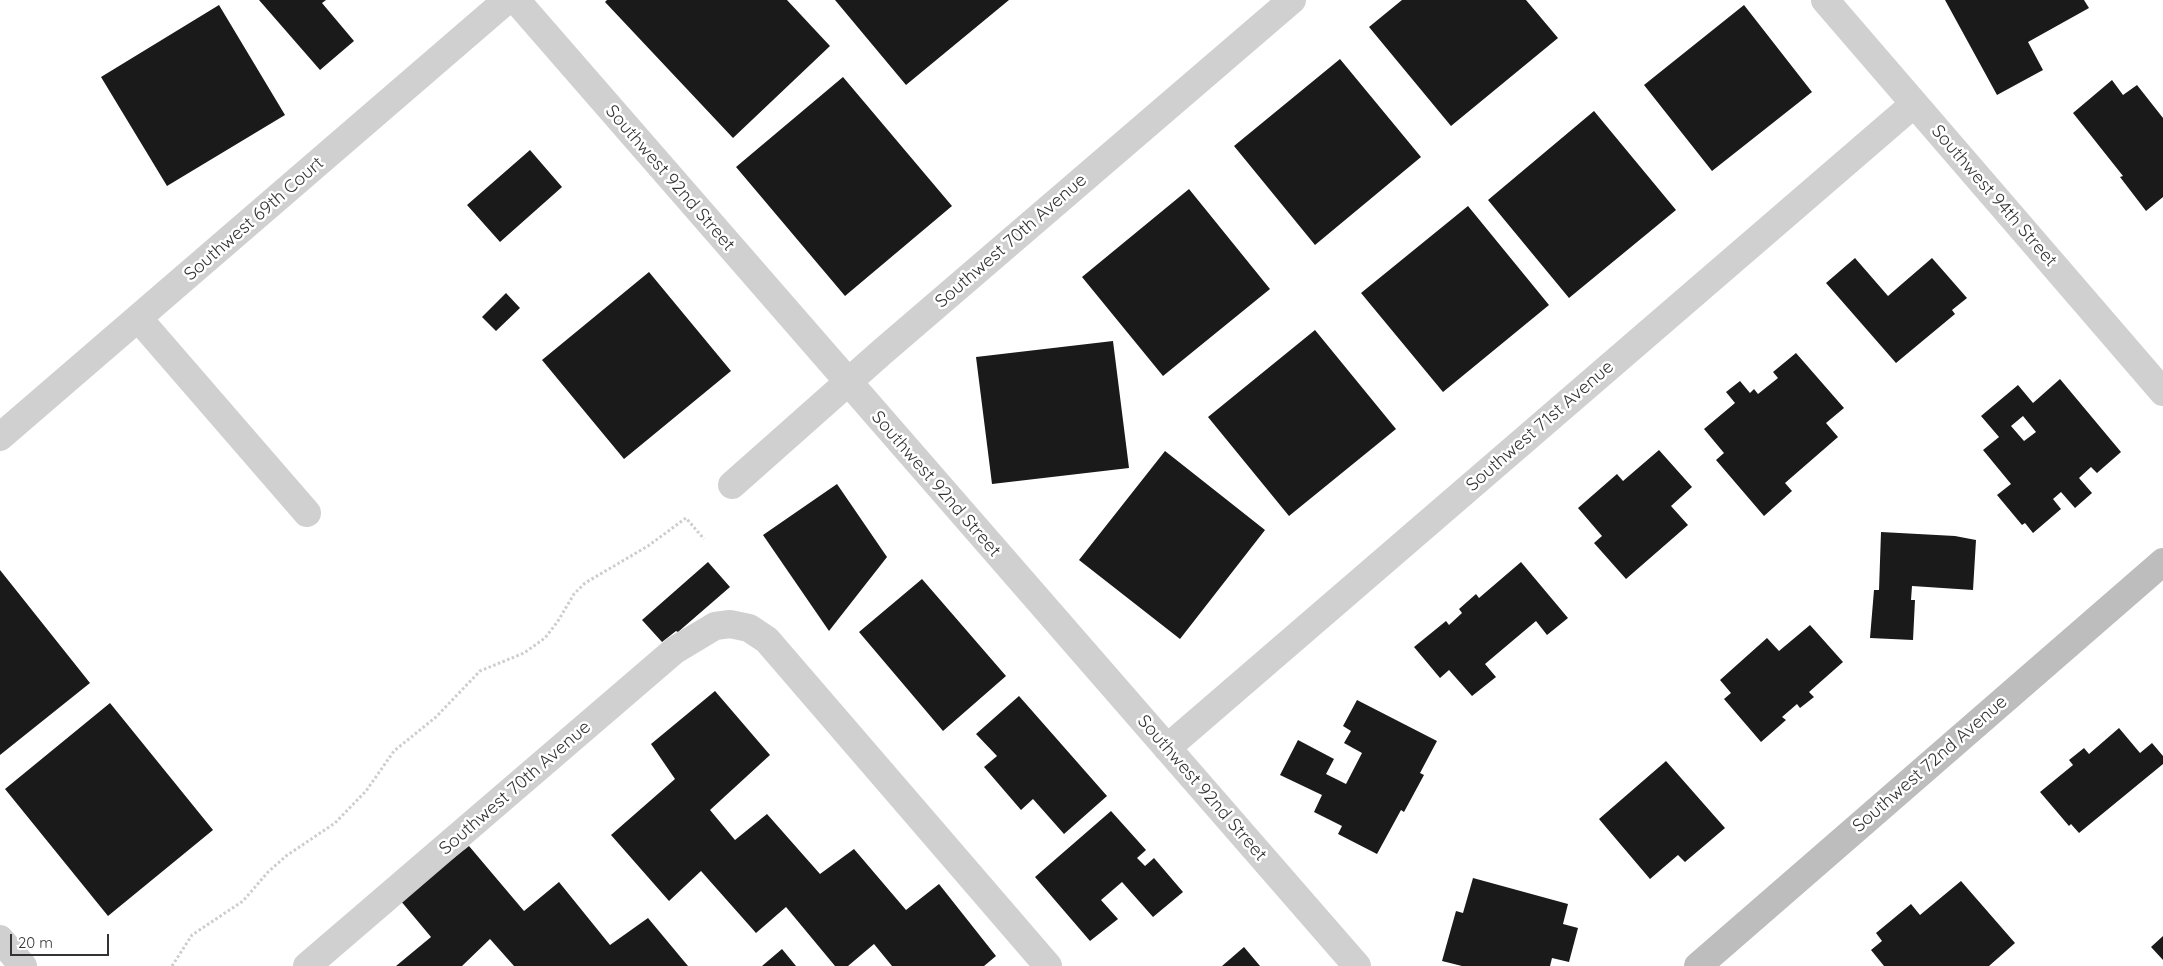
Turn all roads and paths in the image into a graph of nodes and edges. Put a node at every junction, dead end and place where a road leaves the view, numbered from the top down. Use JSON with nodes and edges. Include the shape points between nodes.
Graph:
{"nodes":[{"id":1,"x":507,"y":0,"type":"edge"},
{"id":2,"x":516,"y":0,"type":"edge"},
{"id":3,"x":1292,"y":0,"type":"edge"},
{"id":4,"x":1825,"y":0,"type":"edge"},
{"id":5,"x":1914,"y":104,"type":"junction"},
{"id":6,"x":138,"y":318,"type":"junction"},
{"id":7,"x":847,"y":383,"type":"junction"},
{"id":8,"x":2163,"y":392,"type":"edge"},
{"id":9,"x":0,"y":436,"type":"edge"},
{"id":10,"x":732,"y":486,"type":"dead end"},
{"id":11,"x":307,"y":513,"type":"dead end"},
{"id":12,"x":704,"y":540,"type":"dead end"},
{"id":13,"x":2163,"y":562,"type":"edge"},
{"id":14,"x":1167,"y":748,"type":"junction"},
{"id":15,"x":0,"y":939,"type":"edge"},
{"id":16,"x":23,"y":966,"type":"edge"},
{"id":17,"x":172,"y":966,"type":"edge"},
{"id":18,"x":307,"y":966,"type":"edge"},
{"id":19,"x":1048,"y":966,"type":"edge"},
{"id":20,"x":1357,"y":966,"type":"edge"},
{"id":21,"x":1698,"y":966,"type":"edge"}],
"edges":[{"from":1,"to":6,"type":"street","name":"Southwest 69th Court"},
{"from":2,"to":7,"type":"street","name":"Southwest 92nd Street"},
{"from":3,"to":7,"type":"street","name":"Southwest 70th Avenue"},
{"from":4,"to":5,"type":"street","name":"Southwest 94th Street"},
{"from":5,"to":8,"type":"street","name":"Southwest 94th Street"},
{"from":5,"to":14,"type":"street","name":"Southwest 71st Avenue"},
{"from":6,"to":9,"type":"street","name":"Southwest 69th Court"},
{"from":6,"to":11,"type":"street"},
{"from":7,"to":10,"type":"street","name":"Southwest 70th Avenue"},
{"from":7,"to":14,"type":"street","name":"Southwest 92nd Street"},
{"from":12,"to":17,"type":"path","via":[[686,518],[648,546],[585,583],[545,638],[531,649],[486,667],[471,679],[436,717],[394,751],[366,791],[335,823],[286,856],[243,901],[192,935]]},
{"from":13,"to":21,"type":"street","name":"Southwest 72nd Avenue"},
{"from":14,"to":20,"type":"street","name":"Southwest 92nd Street"},
{"from":15,"to":16,"type":"street"},
{"from":18,"to":19,"type":"street","name":"Southwest 70th Avenue","via":[[675,650],[715,626],[730,624],[749,628],[767,640]]}]}
